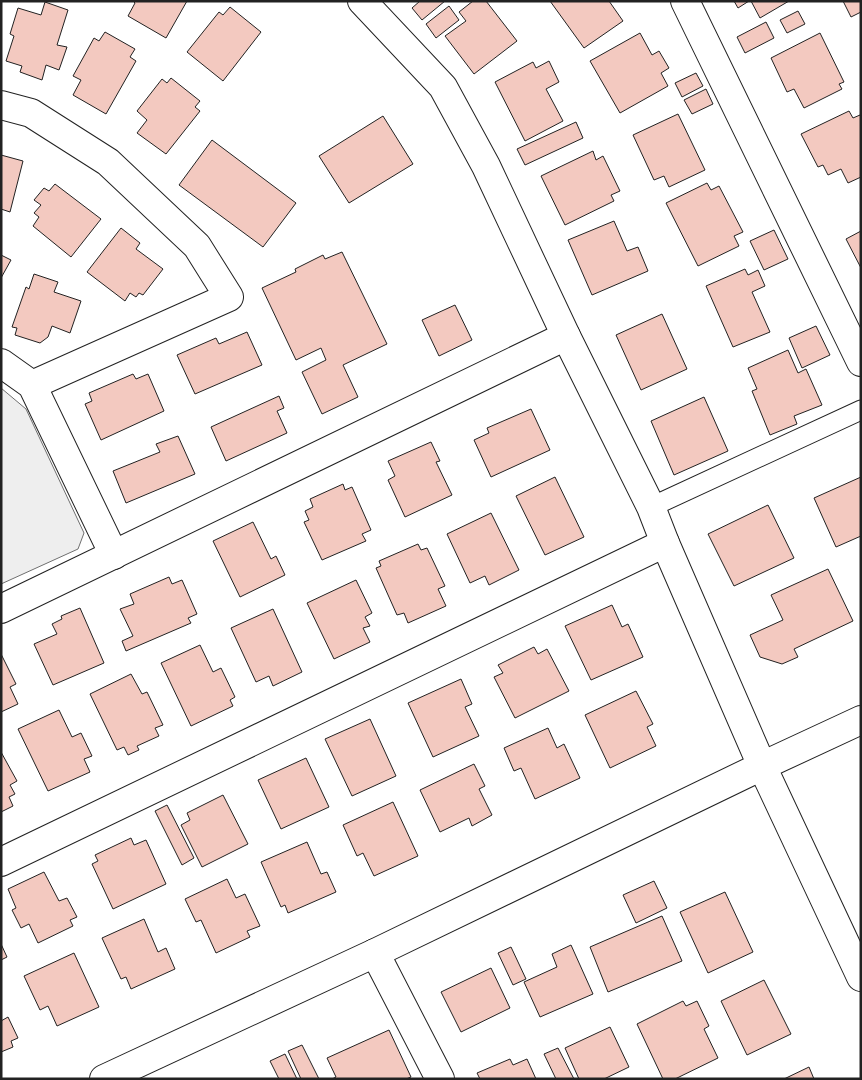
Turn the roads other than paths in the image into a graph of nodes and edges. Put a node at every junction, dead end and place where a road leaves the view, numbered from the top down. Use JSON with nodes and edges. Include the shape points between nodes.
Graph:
{"nodes":[{"id":1,"x":362,"y":1,"type":"edge"},
{"id":2,"x":685,"y":1,"type":"edge"},
{"id":3,"x":1,"y":105,"type":"edge"},
{"id":4,"x":566,"y":336,"type":"junction"},
{"id":5,"x":861,"y":362,"type":"edge"},
{"id":6,"x":1,"y":363,"type":"edge"},
{"id":7,"x":32,"y":385,"type":"junction"},
{"id":8,"x":861,"y":410,"type":"edge"},
{"id":9,"x":651,"y":507,"type":"junction"},
{"id":10,"x":665,"y":543,"type":"junction"},
{"id":11,"x":114,"y":554,"type":"junction"},
{"id":12,"x":1,"y":609,"type":"edge"},
{"id":13,"x":861,"y":720,"type":"edge"},
{"id":14,"x":762,"y":766,"type":"junction"},
{"id":15,"x":1,"y":862,"type":"edge"},
{"id":16,"x":375,"y":953,"type":"junction"},
{"id":17,"x":861,"y":977,"type":"edge"},
{"id":18,"x":104,"y":1079,"type":"edge"},
{"id":19,"x":440,"y":1079,"type":"edge"}],
"edges":[{"from":1,"to":4,"type":"street","via":[[443,87],[486,166]]},
{"from":2,"to":5,"type":"street"},
{"from":3,"to":7,"type":"street","via":[[31,113],[108,162],[196,246],[229,297]]},
{"from":4,"to":9,"type":"street"},
{"from":4,"to":11,"type":"street"},
{"from":6,"to":7,"type":"street"},
{"from":7,"to":11,"type":"street"},
{"from":8,"to":9,"type":"lane"},
{"from":9,"to":10,"type":"street"},
{"from":10,"to":14,"type":"street"},
{"from":10,"to":15,"type":"street"},
{"from":11,"to":12,"type":"street"},
{"from":13,"to":14,"type":"street"},
{"from":14,"to":16,"type":"street"},
{"from":14,"to":17,"type":"street"},
{"from":16,"to":18,"type":"street"},
{"from":16,"to":19,"type":"street"}]}
